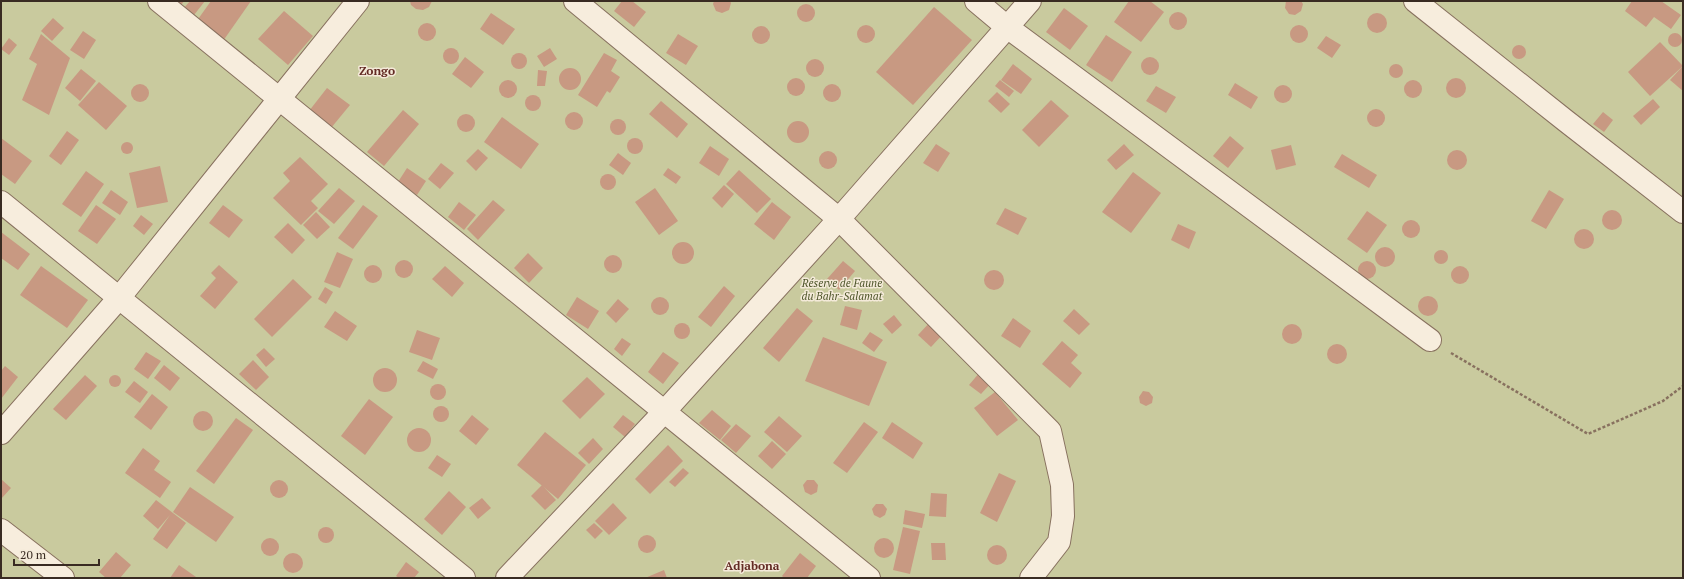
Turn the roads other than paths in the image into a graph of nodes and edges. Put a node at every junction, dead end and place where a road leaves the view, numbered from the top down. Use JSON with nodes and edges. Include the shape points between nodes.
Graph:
{"nodes":[{"id":1,"x":159,"y":1,"type":"edge"},
{"id":2,"x":358,"y":1,"type":"edge"},
{"id":3,"x":575,"y":1,"type":"edge"},
{"id":4,"x":976,"y":1,"type":"edge"},
{"id":5,"x":1030,"y":1,"type":"edge"},
{"id":6,"x":1415,"y":1,"type":"edge"},
{"id":7,"x":1007,"y":27,"type":"junction"},
{"id":8,"x":278,"y":98,"type":"junction"},
{"id":9,"x":1,"y":202,"type":"edge"},
{"id":10,"x":1683,"y":212,"type":"edge"},
{"id":11,"x":839,"y":219,"type":"junction"},
{"id":12,"x":119,"y":298,"type":"junction"},
{"id":13,"x":1430,"y":340,"type":"road end"},
{"id":14,"x":664,"y":412,"type":"junction"},
{"id":15,"x":1,"y":433,"type":"edge"},
{"id":16,"x":1,"y":530,"type":"edge"},
{"id":17,"x":63,"y":578,"type":"edge"},
{"id":18,"x":464,"y":578,"type":"edge"},
{"id":19,"x":507,"y":578,"type":"edge"},
{"id":20,"x":869,"y":578,"type":"edge"},
{"id":21,"x":1031,"y":578,"type":"edge"}],
"edges":[{"from":1,"to":8,"type":"street"},
{"from":2,"to":8,"type":"street"},
{"from":3,"to":11,"type":"street"},
{"from":4,"to":7,"type":"street"},
{"from":5,"to":7,"type":"street"},
{"from":6,"to":10,"type":"street"},
{"from":7,"to":11,"type":"street"},
{"from":7,"to":13,"type":"street"},
{"from":8,"to":12,"type":"street"},
{"from":8,"to":14,"type":"street"},
{"from":9,"to":12,"type":"street"},
{"from":11,"to":14,"type":"street"},
{"from":11,"to":21,"type":"street","via":[[1050,431],[1062,485],[1063,516],[1059,542]]},
{"from":12,"to":15,"type":"street"},
{"from":12,"to":18,"type":"street"},
{"from":14,"to":19,"type":"street"},
{"from":14,"to":20,"type":"street"},
{"from":16,"to":17,"type":"street"}]}
